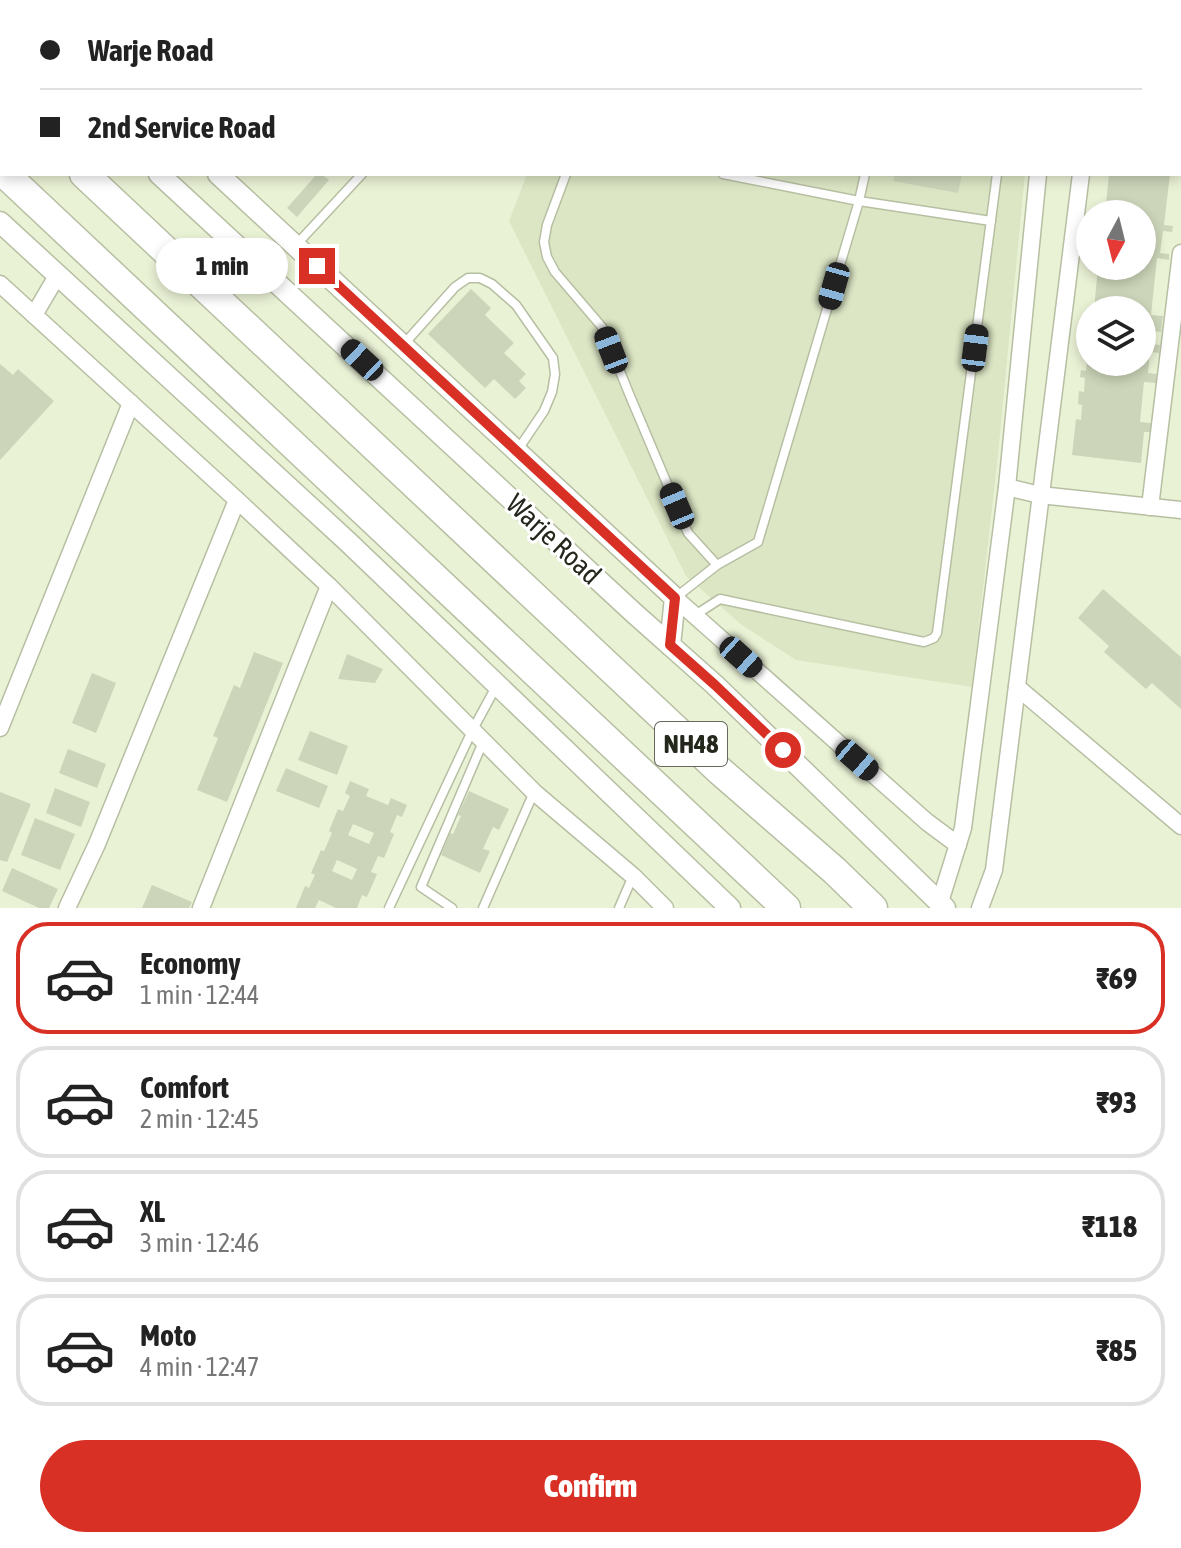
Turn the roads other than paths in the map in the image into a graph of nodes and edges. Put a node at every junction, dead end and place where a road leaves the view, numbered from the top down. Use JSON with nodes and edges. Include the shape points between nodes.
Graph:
{"nodes":[{"id":1,"x":7,"y":176,"type":"edge"},
{"id":2,"x":86,"y":176,"type":"edge"},
{"id":3,"x":161,"y":176,"type":"edge"},
{"id":4,"x":220,"y":176,"type":"edge"},
{"id":5,"x":357,"y":176,"type":"edge"},
{"id":6,"x":565,"y":176,"type":"edge"},
{"id":7,"x":733,"y":176,"type":"edge"},
{"id":8,"x":865,"y":176,"type":"edge"},
{"id":9,"x":997,"y":176,"type":"edge"},
{"id":10,"x":1038,"y":176,"type":"edge"},
{"id":11,"x":1081,"y":176,"type":"edge"},
{"id":12,"x":859,"y":201,"type":"junction"},
{"id":13,"x":991,"y":221,"type":"junction"},
{"id":14,"x":0,"y":222,"type":"edge"},
{"id":15,"x":296,"y":246,"type":"junction"},
{"id":16,"x":1181,"y":253,"type":"edge"},
{"id":17,"x":57,"y":276,"type":"junction"},
{"id":18,"x":0,"y":284,"type":"edge"},
{"id":19,"x":34,"y":315,"type":"junction"},
{"id":20,"x":403,"y":345,"type":"junction"},
{"id":21,"x":131,"y":403,"type":"junction"},
{"id":22,"x":517,"y":451,"type":"junction"},
{"id":23,"x":1007,"y":487,"type":"junction"},
{"id":24,"x":1040,"y":495,"type":"junction"},
{"id":25,"x":237,"y":500,"type":"junction"},
{"id":26,"x":1150,"y":507,"type":"junction"},
{"id":27,"x":1181,"y":510,"type":"edge"},
{"id":28,"x":717,"y":565,"type":"junction"},
{"id":29,"x":329,"y":586,"type":"junction"},
{"id":30,"x":675,"y":598,"type":"junction"},
{"id":31,"x":694,"y":616,"type":"junction"},
{"id":32,"x":670,"y":645,"type":"junction"},
{"id":33,"x":497,"y":684,"type":"junction"},
{"id":34,"x":1017,"y":687,"type":"junction"},
{"id":35,"x":0,"y":728,"type":"edge"},
{"id":36,"x":478,"y":737,"type":"junction"},
{"id":37,"x":534,"y":792,"type":"junction"},
{"id":38,"x":1181,"y":826,"type":"edge"},
{"id":39,"x":958,"y":845,"type":"junction"},
{"id":40,"x":633,"y":876,"type":"junction"},
{"id":41,"x":943,"y":905,"type":"edge"},
{"id":42,"x":67,"y":908,"type":"edge"},
{"id":43,"x":201,"y":908,"type":"edge"},
{"id":44,"x":389,"y":908,"type":"edge"},
{"id":45,"x":452,"y":908,"type":"edge"},
{"id":46,"x":483,"y":908,"type":"edge"},
{"id":47,"x":619,"y":908,"type":"edge"},
{"id":48,"x":665,"y":908,"type":"edge"},
{"id":49,"x":730,"y":908,"type":"edge"},
{"id":50,"x":786,"y":908,"type":"edge"},
{"id":51,"x":873,"y":908,"type":"edge"},
{"id":52,"x":980,"y":908,"type":"edge"}],
"edges":[{"from":1,"to":50,"type":"highway","number":"NH48"},
{"from":2,"to":51,"type":"highway","number":"NH48"},
{"from":3,"to":32,"type":"street","name":"Warje Road"},
{"from":4,"to":15,"type":"street"},
{"from":5,"to":15,"type":"lane"},
{"from":6,"to":28,"type":"lane","via":[[547,225],[547,257],[602,327],[688,533]]},
{"from":7,"to":12,"type":"lane"},
{"from":8,"to":12,"type":"lane"},
{"from":9,"to":13,"type":"lane"},
{"from":10,"to":23,"type":"street"},
{"from":11,"to":24,"type":"street"},
{"from":12,"to":13,"type":"lane"},
{"from":12,"to":28,"type":"lane","via":[[758,542]]},
{"from":13,"to":31,"type":"lane","via":[[934,638],[924,642],[720,599]]},
{"from":14,"to":17,"type":"street"},
{"from":15,"to":20,"type":"street"},
{"from":16,"to":26,"type":"street"},
{"from":17,"to":19,"type":"street"},
{"from":17,"to":33,"type":"street"},
{"from":18,"to":19,"type":"street"},
{"from":19,"to":21,"type":"street"},
{"from":20,"to":22,"type":"street"},
{"from":20,"to":22,"type":"lane","via":[[468,278],[492,284],[516,305],[553,358],[555,374],[544,411]]},
{"from":21,"to":25,"type":"street"},
{"from":21,"to":35,"type":"street"},
{"from":22,"to":30,"type":"street"},
{"from":23,"to":24,"type":"street"},
{"from":23,"to":39,"type":"street"},
{"from":24,"to":26,"type":"street"},
{"from":24,"to":34,"type":"street"},
{"from":25,"to":29,"type":"street"},
{"from":25,"to":42,"type":"street"},
{"from":26,"to":27,"type":"street"},
{"from":28,"to":30,"type":"lane"},
{"from":29,"to":36,"type":"street"},
{"from":29,"to":43,"type":"street"},
{"from":30,"to":31,"type":"street"},
{"from":30,"to":32,"type":"street"},
{"from":31,"to":39,"type":"street"},
{"from":32,"to":41,"type":"street","name":"Warje Road"},
{"from":33,"to":36,"type":"lane"},
{"from":33,"to":49,"type":"street"},
{"from":34,"to":38,"type":"street"},
{"from":34,"to":52,"type":"street","via":[[994,870]]},
{"from":36,"to":37,"type":"street"},
{"from":36,"to":44,"type":"lane"},
{"from":36,"to":45,"type":"lane","via":[[421,887]]},
{"from":37,"to":40,"type":"street"},
{"from":37,"to":46,"type":"lane"},
{"from":39,"to":41,"type":"street"},
{"from":40,"to":47,"type":"lane"},
{"from":40,"to":48,"type":"street"}]}
